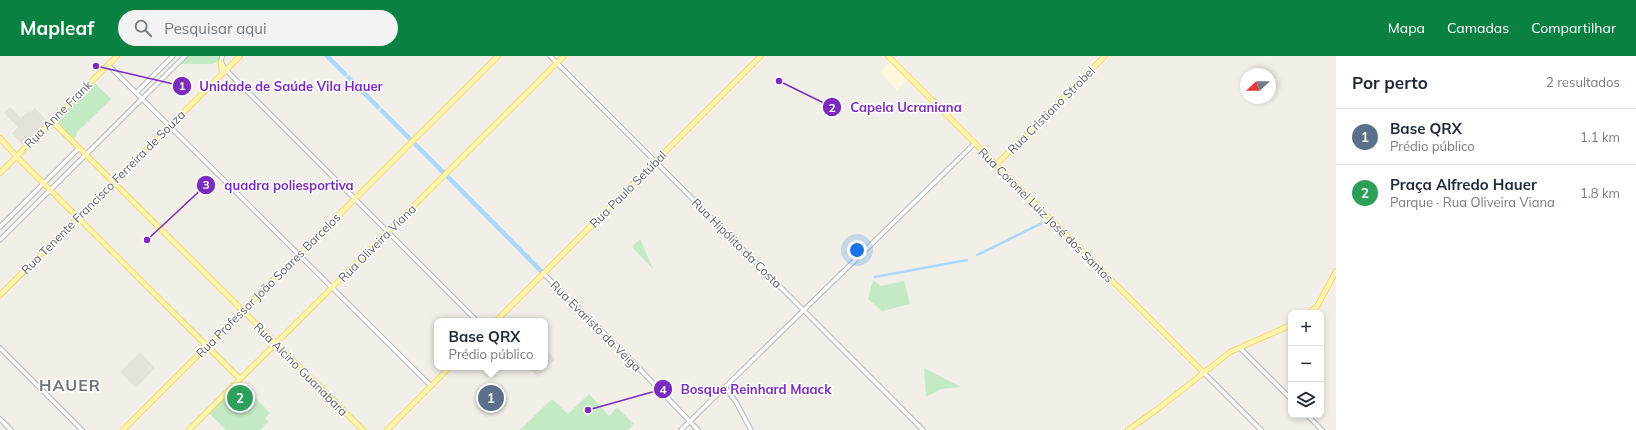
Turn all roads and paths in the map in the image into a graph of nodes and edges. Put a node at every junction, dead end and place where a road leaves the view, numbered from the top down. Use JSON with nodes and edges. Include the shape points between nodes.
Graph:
{"nodes":[{"id":1,"x":117,"y":56,"type":"edge"},
{"id":2,"x":173,"y":56,"type":"edge"},
{"id":3,"x":185,"y":56,"type":"edge"},
{"id":4,"x":222,"y":56,"type":"edge"},
{"id":5,"x":240,"y":56,"type":"edge"},
{"id":6,"x":498,"y":56,"type":"edge"},
{"id":7,"x":550,"y":56,"type":"edge"},
{"id":8,"x":564,"y":56,"type":"edge"},
{"id":9,"x":761,"y":56,"type":"edge"},
{"id":10,"x":888,"y":56,"type":"edge"},
{"id":11,"x":1105,"y":56,"type":"edge"},
{"id":12,"x":168,"y":58,"type":"edge"},
{"id":13,"x":221,"y":62,"type":"joint"},
{"id":14,"x":557,"y":63,"type":"junction"},
{"id":15,"x":108,"y":65,"type":"junction"},
{"id":16,"x":224,"y":72,"type":"junction"},
{"id":17,"x":136,"y":93,"type":"junction"},
{"id":18,"x":142,"y":99,"type":"junction"},
{"id":19,"x":52,"y":121,"type":"junction"},
{"id":20,"x":169,"y":126,"type":"junction"},
{"id":21,"x":0,"y":138,"type":"edge"},
{"id":22,"x":2,"y":142,"type":"edge"},
{"id":23,"x":975,"y":143,"type":"junction"},
{"id":24,"x":79,"y":148,"type":"junction"},
{"id":25,"x":86,"y":154,"type":"junction"},
{"id":26,"x":16,"y":156,"type":"junction"},
{"id":27,"x":655,"y":161,"type":"junction"},
{"id":28,"x":996,"y":165,"type":"junction"},
{"id":29,"x":0,"y":173,"type":"edge"},
{"id":30,"x":113,"y":182,"type":"junction"},
{"id":31,"x":44,"y":184,"type":"junction"},
{"id":32,"x":50,"y":190,"type":"junction"},
{"id":33,"x":355,"y":199,"type":"junction"},
{"id":34,"x":78,"y":217,"type":"junction"},
{"id":35,"x":0,"y":227,"type":"edge"},
{"id":36,"x":388,"y":232,"type":"junction"},
{"id":37,"x":0,"y":240,"type":"edge"},
{"id":38,"x":299,"y":255,"type":"junction"},
{"id":39,"x":1336,"y":272,"type":"edge"},
{"id":40,"x":544,"y":273,"type":"junction"},
{"id":41,"x":332,"y":288,"type":"junction"},
{"id":42,"x":0,"y":295,"type":"edge"},
{"id":43,"x":804,"y":310,"type":"junction"},
{"id":44,"x":1312,"y":310,"type":"edge"},
{"id":45,"x":243,"y":311,"type":"junction"},
{"id":46,"x":474,"y":318,"type":"edge"},
{"id":47,"x":499,"y":318,"type":"edge"},
{"id":48,"x":1288,"y":326,"type":"edge"},
{"id":49,"x":276,"y":344,"type":"junction"},
{"id":50,"x":207,"y":346,"type":"junction"},
{"id":51,"x":0,"y":348,"type":"edge"},
{"id":52,"x":1240,"y":348,"type":"junction"},
{"id":53,"x":447,"y":370,"type":"edge"},
{"id":54,"x":1204,"y":373,"type":"junction"},
{"id":55,"x":240,"y":379,"type":"junction"},
{"id":56,"x":431,"y":386,"type":"junction"},
{"id":57,"x":725,"y":387,"type":"junction"},
{"id":58,"x":1288,"y":396,"type":"edge"},
{"id":59,"x":1310,"y":418,"type":"edge"},
{"id":60,"x":0,"y":419,"type":"edge"},
{"id":61,"x":690,"y":422,"type":"junction"},
{"id":62,"x":11,"y":430,"type":"edge"},
{"id":63,"x":82,"y":430,"type":"edge"},
{"id":64,"x":123,"y":430,"type":"edge"},
{"id":65,"x":189,"y":430,"type":"edge"},
{"id":66,"x":363,"y":430,"type":"edge"},
{"id":67,"x":387,"y":430,"type":"edge"},
{"id":68,"x":681,"y":430,"type":"edge"},
{"id":69,"x":698,"y":430,"type":"edge"},
{"id":70,"x":751,"y":430,"type":"edge"},
{"id":71,"x":923,"y":430,"type":"edge"},
{"id":72,"x":1128,"y":430,"type":"edge"},
{"id":73,"x":1261,"y":430,"type":"edge"},
{"id":74,"x":1322,"y":430,"type":"edge"}],
"edges":[{"from":1,"to":15,"type":"main road","name":"Rua Anne Frank"},
{"from":2,"to":12,"type":"street"},
{"from":3,"to":18,"type":"street"},
{"from":4,"to":13,"type":"street"},
{"from":5,"to":16,"type":"main road","name":"Rua Tenente Francisco Ferreira de Souza"},
{"from":6,"to":33,"type":"main road","name":"Rua Professor João Soares Barcelos"},
{"from":7,"to":14,"type":"street","name":"Rua Hipólito da Costa"},
{"from":8,"to":14,"type":"main road","name":"Rua Oliveira Viana"},
{"from":9,"to":27,"type":"main road","name":"Rua Paulo Setúbal"},
{"from":10,"to":23,"type":"main road","name":"Rua Coronel Luiz José dos Santos"},
{"from":11,"to":28,"type":"main road","name":"Rua Cristiano Strobel"},
{"from":12,"to":17,"type":"street"},
{"from":13,"to":16,"type":"main road"},
{"from":14,"to":27,"type":"street","name":"Rua Hipólito da Costa"},
{"from":14,"to":36,"type":"main road","name":"Rua Oliveira Viana"},
{"from":15,"to":17,"type":"street"},
{"from":15,"to":19,"type":"main road","name":"Rua Anne Frank"},
{"from":16,"to":20,"type":"main road","name":"Rua Tenente Francisco Ferreira de Souza"},
{"from":16,"to":33,"type":"street"},
{"from":17,"to":18,"type":"street"},
{"from":18,"to":20,"type":"street"},
{"from":18,"to":25,"type":"street"},
{"from":19,"to":24,"type":"main road","name":"Rua Alcino Guanabara"},
{"from":19,"to":26,"type":"main road","name":"Rua Anne Frank"},
{"from":20,"to":30,"type":"main road","name":"Rua Tenente Francisco Ferreira de Souza"},
{"from":20,"to":38,"type":"street"},
{"from":21,"to":22,"type":"main road"},
{"from":22,"to":26,"type":"main road"},
{"from":23,"to":28,"type":"main road","name":"Rua Coronel Luiz José dos Santos"},
{"from":23,"to":43,"type":"street"},
{"from":24,"to":25,"type":"main road","name":"Rua Alcino Guanabara"},
{"from":24,"to":31,"type":"street"},
{"from":25,"to":30,"type":"main road","name":"Rua Alcino Guanabara"},
{"from":25,"to":32,"type":"street"},
{"from":26,"to":29,"type":"main road","name":"Rua Anne Frank"},
{"from":26,"to":31,"type":"main road"},
{"from":27,"to":40,"type":"main road","name":"Rua Paulo Setúbal"},
{"from":27,"to":43,"type":"street","name":"Rua Hipólito da Costa"},
{"from":28,"to":54,"type":"main road","name":"Rua Coronel Luiz José dos Santos"},
{"from":30,"to":34,"type":"main road","name":"Rua Tenente Francisco Ferreira de Souza"},
{"from":30,"to":45,"type":"main road","name":"Rua Alcino Guanabara"},
{"from":31,"to":32,"type":"main road"},
{"from":31,"to":35,"type":"street"},
{"from":32,"to":34,"type":"main road"},
{"from":32,"to":37,"type":"street"},
{"from":33,"to":36,"type":"street"},
{"from":33,"to":38,"type":"main road","name":"Rua Professor João Soares Barcelos"},
{"from":34,"to":42,"type":"main road","name":"Rua Tenente Francisco Ferreira de Souza"},
{"from":34,"to":50,"type":"main road"},
{"from":36,"to":41,"type":"main road","name":"Rua Oliveira Viana"},
{"from":36,"to":46,"type":"street"},
{"from":38,"to":41,"type":"street"},
{"from":38,"to":45,"type":"main road","name":"Rua Professor João Soares Barcelos"},
{"from":39,"to":44,"type":"main road","via":[[1318,305]]},
{"from":40,"to":47,"type":"main road","name":"Rua Paulo Setúbal"},
{"from":40,"to":61,"type":"street","name":"Rua Evaristo da Veiga"},
{"from":41,"to":49,"type":"main road","name":"Rua Oliveira Viana"},
{"from":41,"to":56,"type":"street"},
{"from":43,"to":57,"type":"street"},
{"from":43,"to":71,"type":"street","name":"Rua Hipólito da Costa"},
{"from":45,"to":49,"type":"main road","name":"Rua Alcino Guanabara"},
{"from":45,"to":50,"type":"main road","name":"Rua Professor João Soares Barcelos"},
{"from":48,"to":52,"type":"main road"},
{"from":49,"to":55,"type":"main road","name":"Rua Oliveira Viana"},
{"from":49,"to":66,"type":"main road","name":"Rua Alcino Guanabara"},
{"from":50,"to":55,"type":"main road"},
{"from":50,"to":64,"type":"main road","name":"Rua Professor João Soares Barcelos"},
{"from":51,"to":63,"type":"street"},
{"from":52,"to":54,"type":"main road","via":[[1222,358]]},
{"from":52,"to":58,"type":"street"},
{"from":53,"to":56,"type":"main road"},
{"from":54,"to":72,"type":"main road"},
{"from":54,"to":73,"type":"street"},
{"from":55,"to":65,"type":"main road","name":"Rua Oliveira Viana"},
{"from":56,"to":67,"type":"main road"},
{"from":57,"to":61,"type":"street"},
{"from":57,"to":70,"type":"street"},
{"from":59,"to":74,"type":"street"},
{"from":60,"to":62,"type":"street"},
{"from":61,"to":68,"type":"street"},
{"from":61,"to":69,"type":"street","name":"Rua Evaristo da Veiga"}]}
